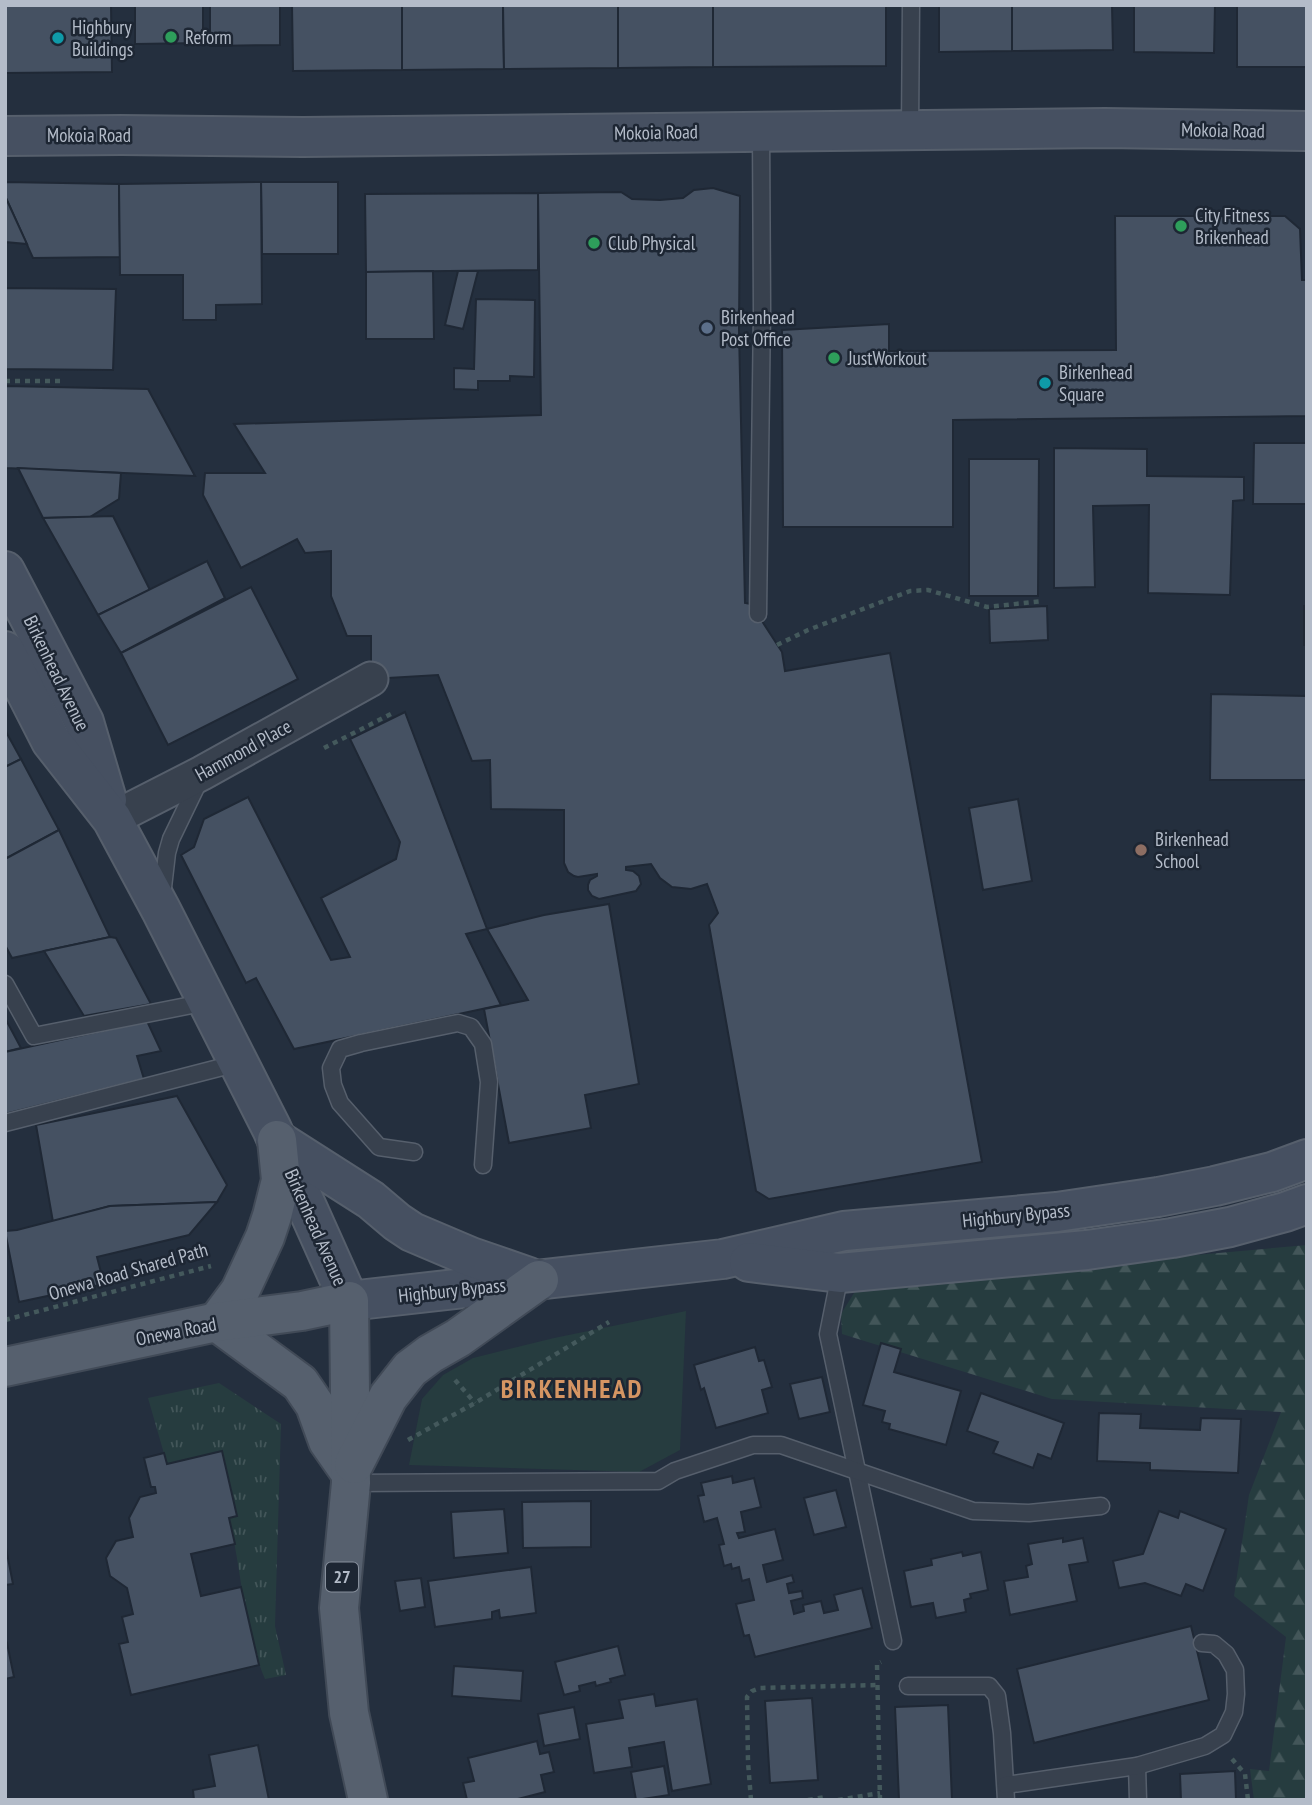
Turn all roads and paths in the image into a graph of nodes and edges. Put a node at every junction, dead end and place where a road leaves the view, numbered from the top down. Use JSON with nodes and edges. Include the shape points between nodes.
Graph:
{"nodes":[{"id":1,"x":911,"y":5,"type":"edge"},
{"id":2,"x":910,"y":130,"type":"junction"},
{"id":3,"x":761,"y":131,"type":"junction"},
{"id":4,"x":1307,"y":131,"type":"edge"},
{"id":5,"x":5,"y":136,"type":"edge"},
{"id":6,"x":5,"y":381,"type":"edge"},
{"id":7,"x":60,"y":382,"type":"dead end"},
{"id":8,"x":5,"y":571,"type":"edge"},
{"id":9,"x":1043,"y":601,"type":"dead end"},
{"id":10,"x":758,"y":614,"type":"dead end"},
{"id":11,"x":778,"y":645,"type":"dead end"},
{"id":12,"x":5,"y":651,"type":"edge"},
{"id":13,"x":372,"y":680,"type":"dead end"},
{"id":14,"x":202,"y":773,"type":"junction"},
{"id":15,"x":112,"y":819,"type":"junction"},
{"id":16,"x":161,"y":910,"type":"junction"},
{"id":17,"x":5,"y":984,"type":"edge"},
{"id":18,"x":207,"y":1002,"type":"junction"},
{"id":19,"x":238,"y":1063,"type":"junction"},
{"id":20,"x":5,"y":1123,"type":"edge"},
{"id":21,"x":277,"y":1140,"type":"junction"},
{"id":22,"x":414,"y":1152,"type":"dead end"},
{"id":23,"x":1307,"y":1158,"type":"edge"},
{"id":24,"x":483,"y":1165,"type":"dead end"},
{"id":25,"x":1307,"y":1204,"type":"edge"},
{"id":26,"x":220,"y":1259,"type":"dead end"},
{"id":27,"x":723,"y":1259,"type":"junction"},
{"id":28,"x":840,"y":1273,"type":"junction"},
{"id":29,"x":539,"y":1280,"type":"junction"},
{"id":30,"x":349,"y":1301,"type":"junction"},
{"id":31,"x":5,"y":1320,"type":"edge"},
{"id":32,"x":217,"y":1322,"type":"junction"},
{"id":33,"x":609,"y":1322,"type":"dead end"},
{"id":34,"x":5,"y":1367,"type":"edge"},
{"id":35,"x":451,"y":1376,"type":"dead end"},
{"id":36,"x":475,"y":1403,"type":"junction"},
{"id":37,"x":401,"y":1444,"type":"dead end"},
{"id":38,"x":857,"y":1471,"type":"junction"},
{"id":39,"x":350,"y":1478,"type":"junction"},
{"id":40,"x":1101,"y":1506,"type":"dead end"},
{"id":41,"x":893,"y":1641,"type":"dead end"},
{"id":42,"x":1202,"y":1643,"type":"dead end"},
{"id":43,"x":877,"y":1677,"type":"dead end"},
{"id":44,"x":878,"y":1685,"type":"junction"},
{"id":45,"x":908,"y":1686,"type":"dead end"},
{"id":46,"x":1215,"y":1740,"type":"junction"},
{"id":47,"x":1137,"y":1766,"type":"junction"},
{"id":48,"x":1006,"y":1792,"type":"edge"},
{"id":49,"x":880,"y":1793,"type":"junction"},
{"id":50,"x":368,"y":1800,"type":"edge"},
{"id":51,"x":751,"y":1800,"type":"edge"},
{"id":52,"x":808,"y":1800,"type":"edge"},
{"id":53,"x":827,"y":1800,"type":"edge"},
{"id":54,"x":838,"y":1800,"type":"edge"},
{"id":55,"x":880,"y":1800,"type":"edge"},
{"id":56,"x":1138,"y":1800,"type":"edge"},
{"id":57,"x":1248,"y":1800,"type":"edge"}],
"edges":[{"from":1,"to":2,"type":"lane"},
{"from":2,"to":3,"type":"main road","name":"Mokoia Road"},
{"from":2,"to":4,"type":"main road","name":"Mokoia Road"},
{"from":3,"to":5,"type":"main road","name":"Mokoia Road"},
{"from":3,"to":10,"type":"lane"},
{"from":6,"to":7,"type":"path"},
{"from":8,"to":15,"type":"main road","name":"Birkenhead Avenue","via":[[84,722]]},
{"from":9,"to":11,"type":"path","via":[[987,607],[928,590],[910,591]]},
{"from":12,"to":15,"type":"main road","name":"Birkenhead Avenue","via":[[51,741]]},
{"from":13,"to":14,"type":"street","name":"Hammond Place"},
{"from":14,"to":15,"type":"street","name":"Hammond Place"},
{"from":14,"to":16,"type":"lane","via":[[171,839]]},
{"from":15,"to":16,"type":"main road","name":"Birkenhead Avenue"},
{"from":16,"to":18,"type":"main road","name":"Birkenhead Avenue"},
{"from":17,"to":18,"type":"lane","via":[[34,1036]]},
{"from":18,"to":19,"type":"main road","name":"Birkenhead Avenue"},
{"from":19,"to":20,"type":"lane"},
{"from":19,"to":21,"type":"main road","name":"Birkenhead Avenue"},
{"from":21,"to":29,"type":"main road","via":[[412,1232]]},
{"from":21,"to":30,"type":"main road","name":"Birkenhead Avenue"},
{"from":21,"to":32,"type":"main road","via":[[281,1180],[272,1216],[240,1291]]},
{"from":22,"to":24,"type":"lane","via":[[380,1147],[341,1103],[331,1068],[340,1049],[458,1023],[471,1027],[484,1044],[489,1082]]},
{"from":23,"to":27,"type":"main road","name":"Highbury Bypass","via":[[1272,1172],[1158,1197],[1057,1212],[844,1231]]},
{"from":25,"to":28,"type":"main road","name":"Highbury Bypass","via":[[1172,1238]]},
{"from":26,"to":31,"type":"path","name":"Onewa Road Shared Path","via":[[210,1267]]},
{"from":27,"to":28,"type":"main road","name":"Highbury Bypass"},
{"from":27,"to":29,"type":"main road","name":"Highbury Bypass"},
{"from":28,"to":38,"type":"lane","via":[[828,1334]]},
{"from":29,"to":30,"type":"main road","name":"Highbury Bypass"},
{"from":29,"to":39,"type":"main road","via":[[410,1369],[388,1397]]},
{"from":30,"to":32,"type":"main road","name":"Onewa Road"},
{"from":30,"to":39,"type":"main road","name":"Birkenhead Avenue","number":"27"},
{"from":32,"to":34,"type":"main road","name":"Onewa Road"},
{"from":32,"to":39,"type":"main road","via":[[300,1383]]},
{"from":33,"to":36,"type":"path"},
{"from":35,"to":36,"type":"path"},
{"from":36,"to":37,"type":"path"},
{"from":38,"to":39,"type":"lane","via":[[781,1445],[753,1445],[675,1471],[657,1482]]},
{"from":38,"to":40,"type":"lane","via":[[973,1511],[1029,1513]]},
{"from":38,"to":41,"type":"lane"},
{"from":39,"to":50,"type":"main road","name":"Birkenhead Avenue","number":"27","via":[[339,1608],[349,1713]]},
{"from":42,"to":46,"type":"lane","via":[[1214,1644],[1235,1670],[1234,1712],[1223,1735]]},
{"from":43,"to":44,"type":"path"},
{"from":44,"to":49,"type":"path"},
{"from":44,"to":51,"type":"path","via":[[752,1691],[747,1697]]},
{"from":45,"to":48,"type":"lane","via":[[989,1686],[997,1696]]},
{"from":46,"to":47,"type":"lane"},
{"from":46,"to":57,"type":"path","via":[[1245,1774]]},
{"from":47,"to":48,"type":"lane"},
{"from":47,"to":56,"type":"lane"},
{"from":49,"to":54,"type":"path"},
{"from":49,"to":55,"type":"path"},
{"from":52,"to":53,"type":"path"}]}
